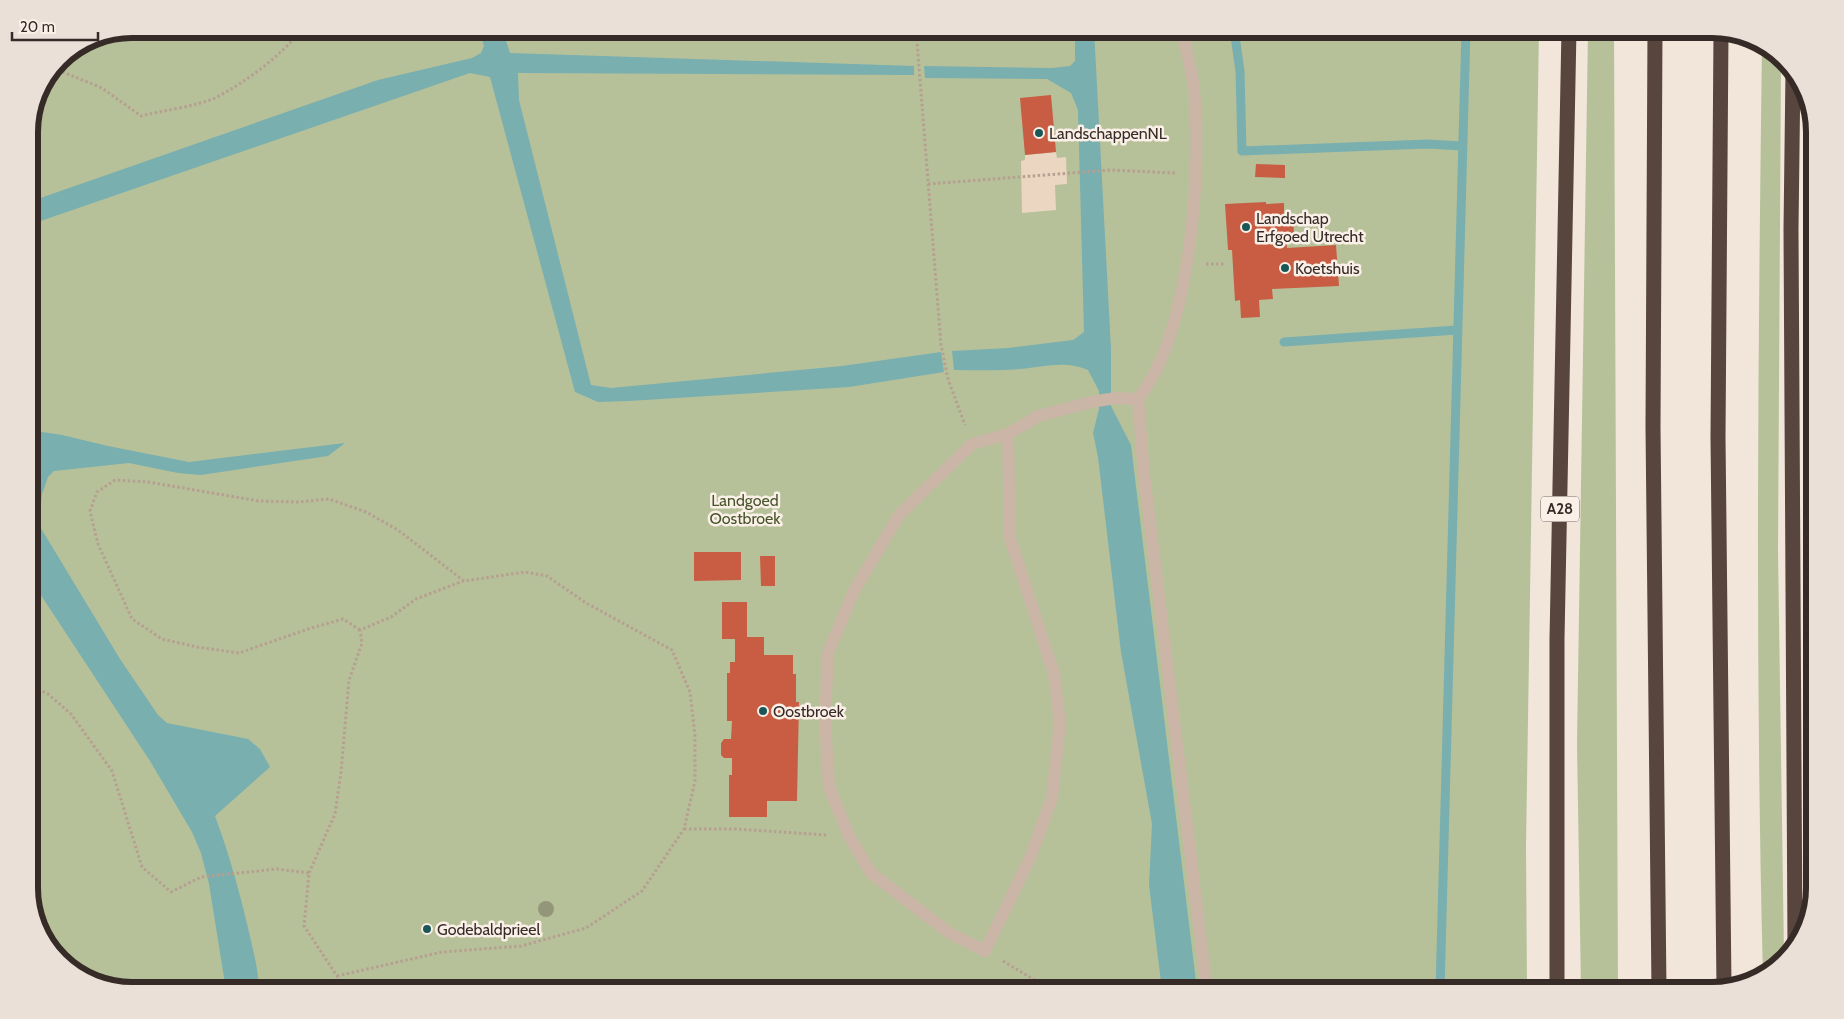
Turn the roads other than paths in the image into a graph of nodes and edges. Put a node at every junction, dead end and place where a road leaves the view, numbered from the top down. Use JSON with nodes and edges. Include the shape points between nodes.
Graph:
{"nodes":[{"id":1,"x":1183,"y":38,"type":"edge"},
{"id":2,"x":1569,"y":38,"type":"edge"},
{"id":3,"x":1655,"y":38,"type":"edge"},
{"id":4,"x":1721,"y":38,"type":"edge"},
{"id":5,"x":1793,"y":82,"type":"edge"},
{"id":6,"x":1138,"y":399,"type":"junction"},
{"id":7,"x":1008,"y":434,"type":"junction"},
{"id":8,"x":1796,"y":930,"type":"edge"},
{"id":9,"x":1724,"y":981,"type":"edge"},
{"id":10,"x":1206,"y":982,"type":"edge"},
{"id":11,"x":1557,"y":982,"type":"edge"},
{"id":12,"x":1658,"y":982,"type":"edge"}],
"edges":[{"from":1,"to":6,"type":"lane","via":[[1193,86],[1196,127],[1191,235],[1182,288],[1162,357],[1149,385]]},
{"from":2,"to":11,"type":"highway","number":"A28","via":[[1558,639]]},
{"from":3,"to":12,"type":"highway","via":[[1652,427]]},
{"from":4,"to":9,"type":"highway","via":[[1718,437]]},
{"from":5,"to":8,"type":"highway"},
{"from":6,"to":7,"type":"lane","via":[[1091,402],[1038,416]]},
{"from":6,"to":10,"type":"lane","via":[[1144,474]]},
{"from":7,"to":7,"type":"lane","via":[[972,444],[899,515],[854,591],[828,653],[825,719],[829,787],[849,836],[871,873],[948,932],[985,951],[1030,858],[1052,798],[1060,723],[1054,674],[1010,538]]}]}
